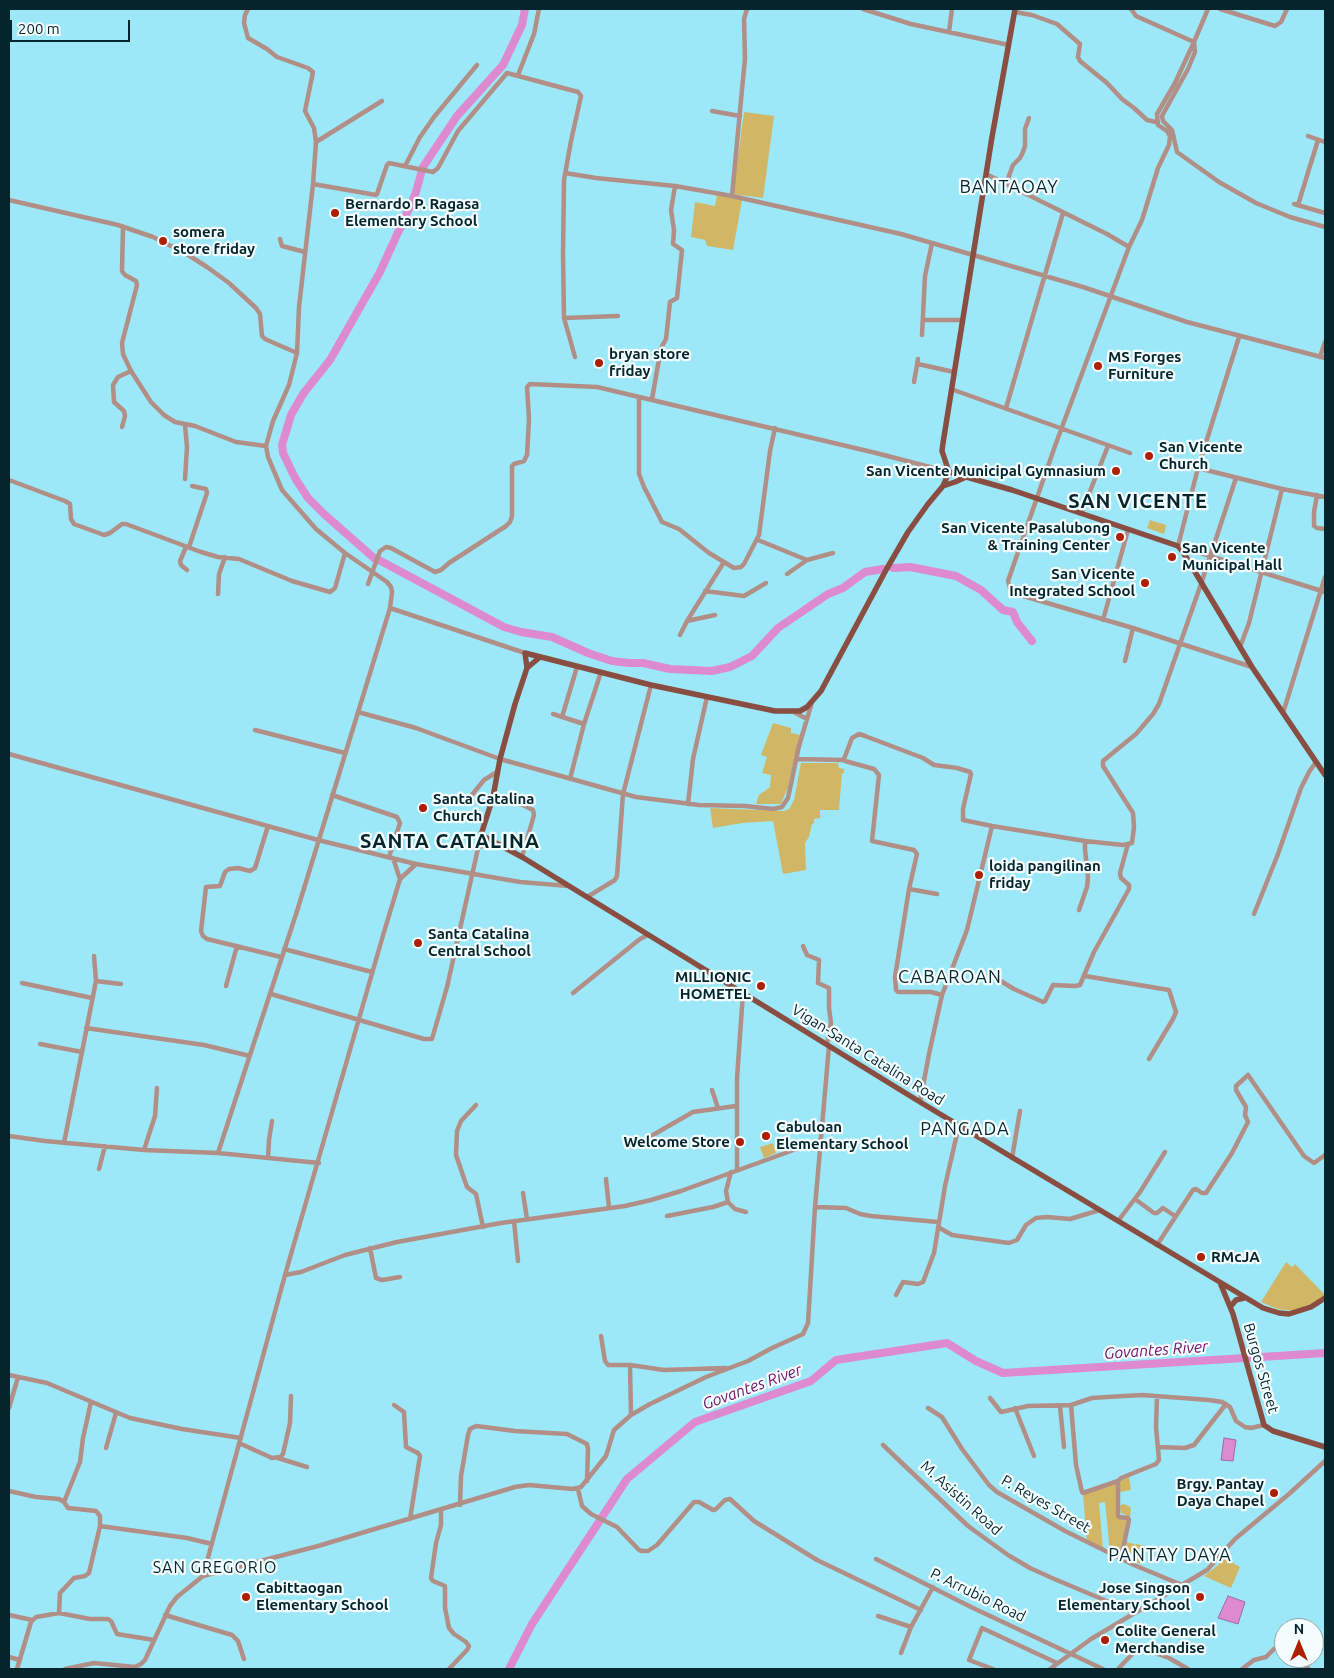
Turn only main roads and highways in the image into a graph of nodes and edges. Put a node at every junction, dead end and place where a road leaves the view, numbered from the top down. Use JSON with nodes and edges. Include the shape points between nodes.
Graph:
{"nodes":[{"id":1,"x":1015,"y":11,"type":"edge"},
{"id":2,"x":949,"y":472,"type":"junction"},
{"id":3,"x":966,"y":477,"type":"junction"},
{"id":4,"x":943,"y":486,"type":"junction"},
{"id":5,"x":540,"y":657,"type":"junction"},
{"id":6,"x":528,"y":668,"type":"junction"},
{"id":7,"x":1325,"y":775,"type":"edge"},
{"id":8,"x":1221,"y":1284,"type":"junction"},
{"id":9,"x":1244,"y":1298,"type":"junction"},
{"id":10,"x":1325,"y":1298,"type":"edge"},
{"id":11,"x":1230,"y":1306,"type":"junction"},
{"id":12,"x":1325,"y":1448,"type":"edge"}],
"edges":[{"from":1,"to":2,"type":"main road","via":[[942,449]]},
{"from":2,"to":3,"type":"main road"},
{"from":2,"to":4,"type":"main road"},
{"from":3,"to":4,"type":"main road"},
{"from":3,"to":7,"type":"main road","via":[[1178,546],[1240,648]]},
{"from":4,"to":5,"type":"main road","via":[[908,532],[821,691],[800,711],[775,711],[707,697]]},
{"from":5,"to":6,"type":"main road"},
{"from":5,"to":6,"type":"main road","via":[[525,653]]},
{"from":6,"to":8,"type":"main road","name":"Vigan-Santa Catalina Road","via":[[515,704],[481,835]]},
{"from":8,"to":9,"type":"main road","name":"Vigan-Santa Catalina Road"},
{"from":8,"to":11,"type":"main road","name":"Burgos Street"},
{"from":9,"to":10,"type":"main road","name":"Vigan-Santa Catalina Road","via":[[1270,1311],[1289,1314],[1311,1308]]},
{"from":9,"to":11,"type":"main road"},
{"from":11,"to":12,"type":"main road","name":"Burgos Street","via":[[1264,1425],[1273,1432]]}]}
